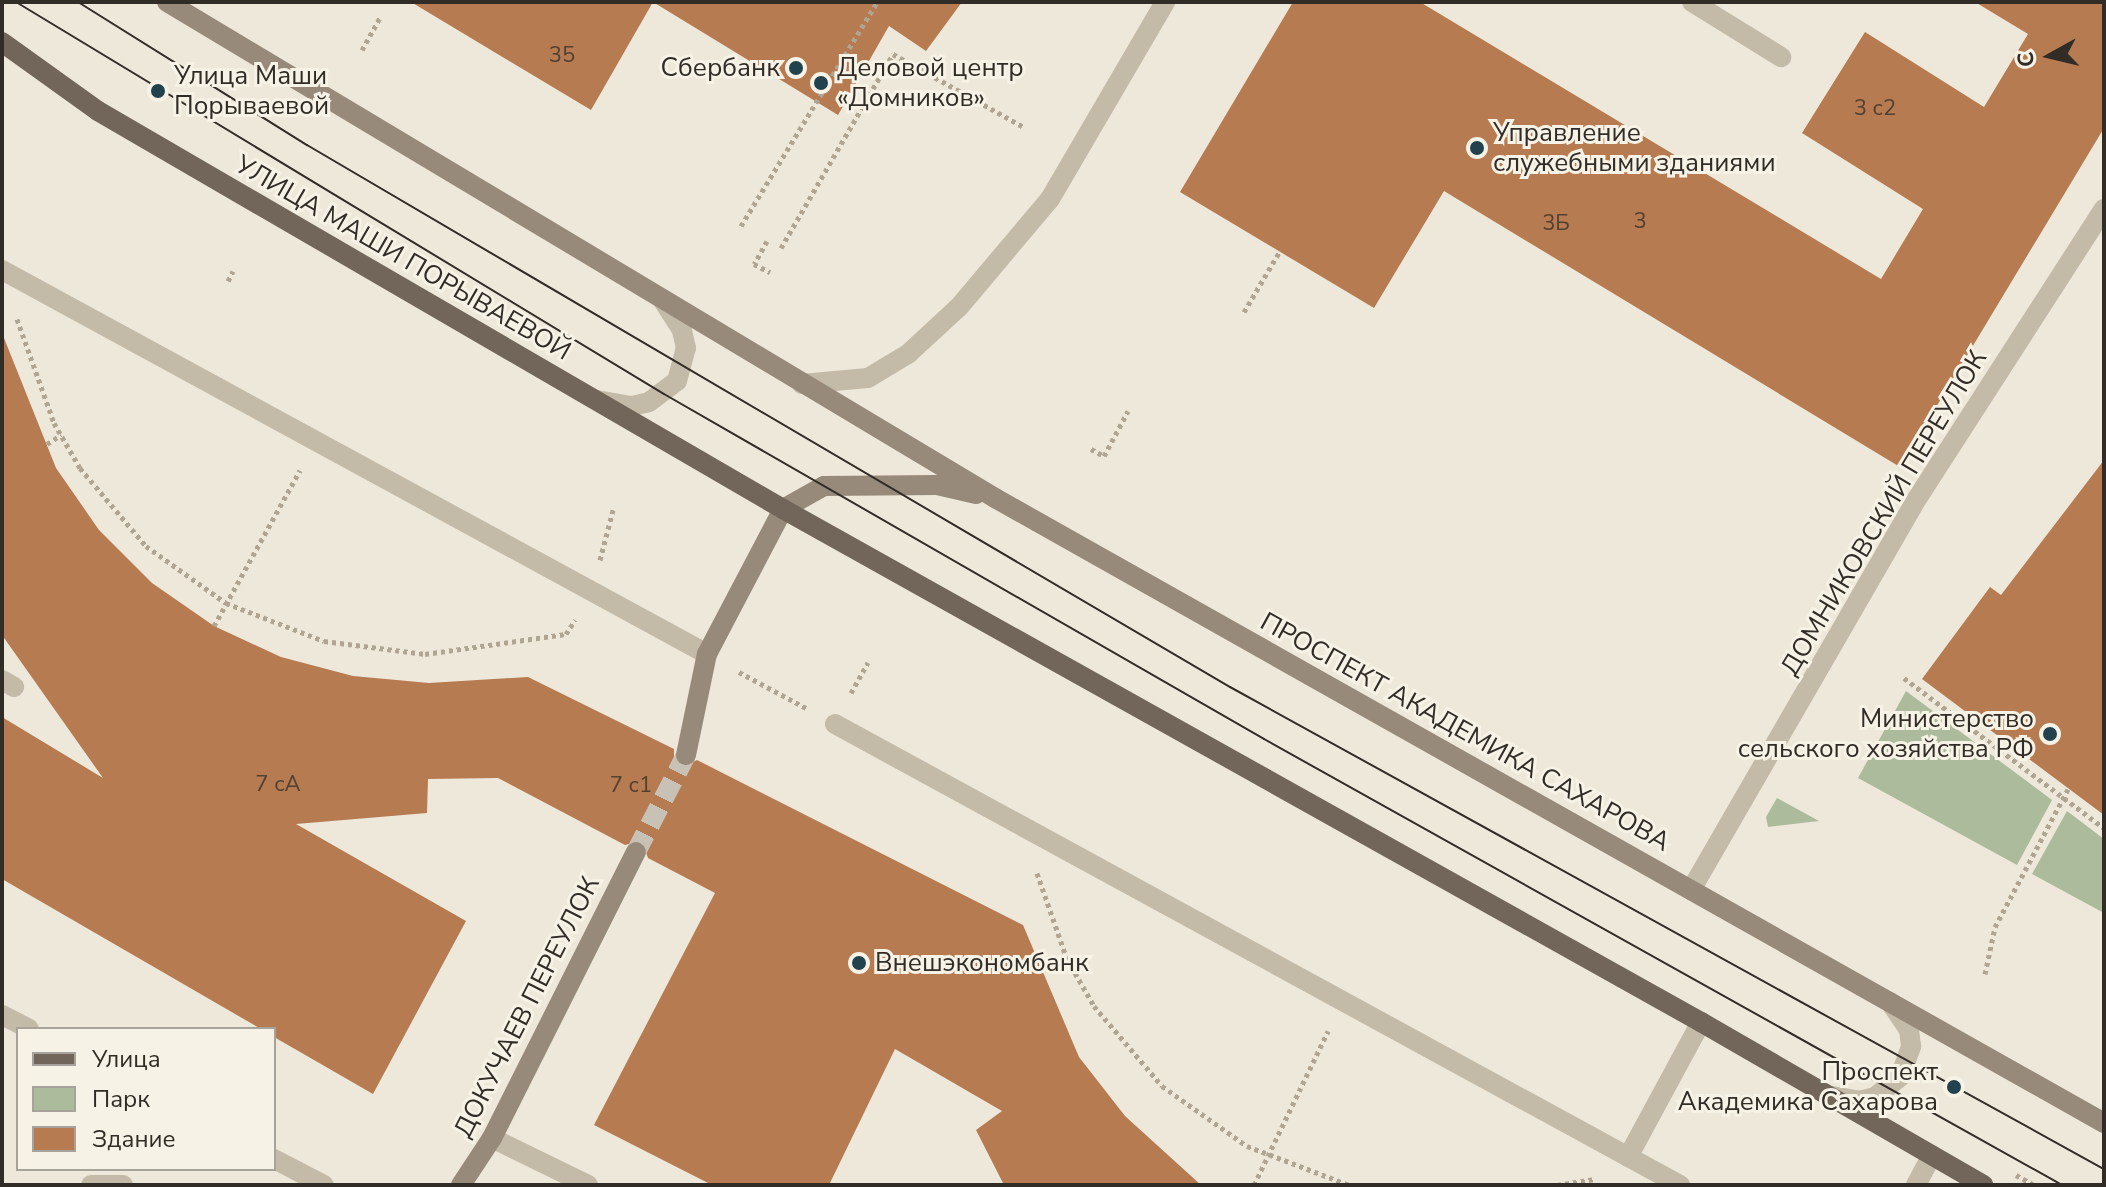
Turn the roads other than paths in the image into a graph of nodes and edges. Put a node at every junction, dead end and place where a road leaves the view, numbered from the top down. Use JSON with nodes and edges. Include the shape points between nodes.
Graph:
{"nodes":[{"id":1,"x":167,"y":2,"type":"edge"},
{"id":2,"x":1165,"y":2,"type":"edge"},
{"id":3,"x":1692,"y":2,"type":"edge"},
{"id":4,"x":2,"y":42,"type":"edge"},
{"id":5,"x":1781,"y":57,"type":"dead end"},
{"id":6,"x":2104,"y":209,"type":"edge"},
{"id":7,"x":2,"y":270,"type":"edge"},
{"id":8,"x":663,"y":301,"type":"junction"},
{"id":9,"x":802,"y":384,"type":"junction"},
{"id":10,"x":597,"y":400,"type":"junction"},
{"id":11,"x":995,"y":498,"type":"junction"},
{"id":12,"x":783,"y":509,"type":"junction"},
{"id":13,"x":707,"y":654,"type":"junction"},
{"id":14,"x":835,"y":724,"type":"road end"},
{"id":15,"x":686,"y":755,"type":"tunnel mouth"},
{"id":16,"x":636,"y":852,"type":"tunnel mouth"},
{"id":17,"x":1691,"y":890,"type":"junction"},
{"id":18,"x":1878,"y":995,"type":"junction"},
{"id":19,"x":2,"y":1015,"type":"edge"},
{"id":20,"x":1701,"y":1022,"type":"junction"},
{"id":21,"x":25,"y":1027,"type":"edge"},
{"id":22,"x":1829,"y":1095,"type":"junction"},
{"id":23,"x":2104,"y":1123,"type":"edge"},
{"id":24,"x":492,"y":1138,"type":"junction"},
{"id":25,"x":1932,"y":1155,"type":"junction"},
{"id":26,"x":1628,"y":1157,"type":"junction"},
{"id":27,"x":276,"y":1160,"type":"edge"},
{"id":28,"x":91,"y":1185,"type":"edge"},
{"id":29,"x":123,"y":1185,"type":"edge"},
{"id":30,"x":324,"y":1185,"type":"edge"},
{"id":31,"x":461,"y":1185,"type":"edge"},
{"id":32,"x":588,"y":1185,"type":"edge"},
{"id":33,"x":1680,"y":1185,"type":"edge"},
{"id":34,"x":1916,"y":1185,"type":"edge"},
{"id":35,"x":1983,"y":1185,"type":"edge"}],
"edges":[{"from":1,"to":8,"type":"main road"},
{"from":2,"to":9,"type":"street","via":[[1050,199],[959,307],[908,354],[868,378]]},
{"from":3,"to":5,"type":"street"},
{"from":4,"to":10,"type":"main road","name":"УЛИЦА МАШИ ПОРЫВАЕВОЙ","via":[[98,111]]},
{"from":6,"to":17,"type":"street","name":"ДОМНИКОВСКИЙ ПЕРЕУЛОК","via":[[1913,505]]},
{"from":7,"to":13,"type":"street"},
{"from":8,"to":9,"type":"main road"},
{"from":8,"to":10,"type":"street","via":[[682,330],[686,348],[677,381],[649,402]]},
{"from":9,"to":11,"type":"main road","name":"ПРОСПЕКТ АКАДЕМИКА САХАРОВА"},
{"from":10,"to":12,"type":"main road","name":"УЛИЦА МАШИ ПОРЫВАЕВОЙ"},
{"from":11,"to":12,"type":"main road","via":[[937,485],[854,484],[805,492]]},
{"from":11,"to":17,"type":"main road","name":"ПРОСПЕКТ АКАДЕМИКА САХАРОВА"},
{"from":12,"to":13,"type":"main road"},
{"from":12,"to":20,"type":"main road"},
{"from":13,"to":15,"type":"main road"},
{"from":14,"to":26,"type":"street"},
{"from":16,"to":24,"type":"main road","name":"ДОКУЧАЕВ ПЕРЕУЛОК"},
{"from":17,"to":18,"type":"main road","name":"ПРОСПЕКТ АКАДЕМИКА САХАРОВА"},
{"from":18,"to":22,"type":"street","via":[[1892,1003],[1909,1030],[1908,1062],[1889,1090],[1875,1097],[1859,1101]]},
{"from":18,"to":23,"type":"main road","name":"ПРОСПЕКТ АКАДЕМИКА САХАРОВА"},
{"from":19,"to":21,"type":"street"},
{"from":20,"to":22,"type":"main road"},
{"from":20,"to":26,"type":"street"},
{"from":22,"to":25,"type":"main road"},
{"from":24,"to":31,"type":"main road","name":"ДОКУЧАЕВ ПЕРЕУЛОК"},
{"from":24,"to":32,"type":"street"},
{"from":25,"to":34,"type":"street"},
{"from":25,"to":35,"type":"main road"},
{"from":26,"to":33,"type":"street"},
{"from":27,"to":30,"type":"street"},
{"from":28,"to":29,"type":"street"}]}
